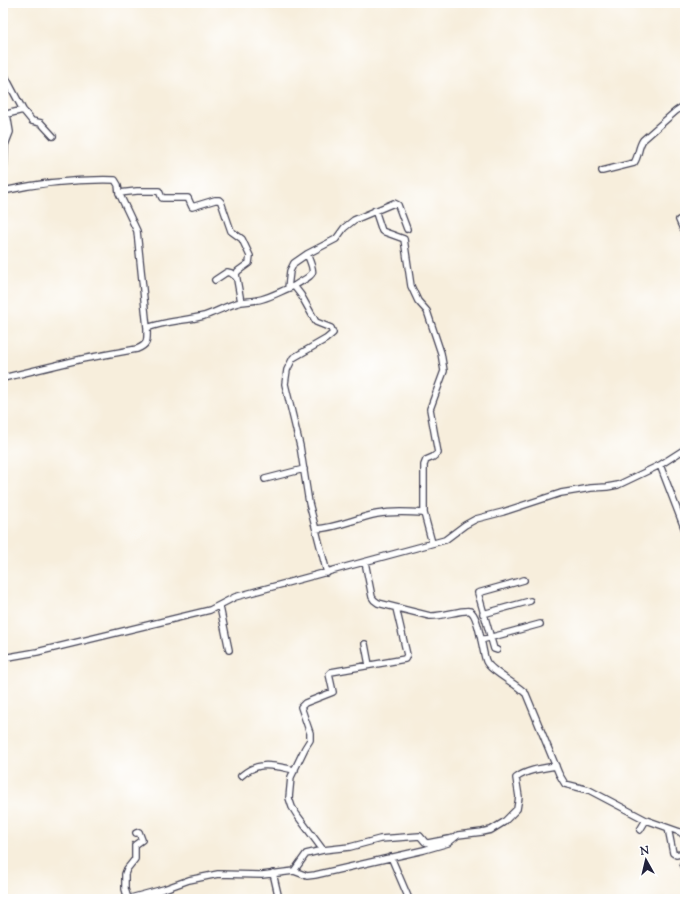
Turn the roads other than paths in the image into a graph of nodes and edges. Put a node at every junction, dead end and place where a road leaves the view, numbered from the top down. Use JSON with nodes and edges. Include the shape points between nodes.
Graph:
{"nodes":[{"id":1,"x":3,"y":69,"type":"edge"},
{"id":2,"x":685,"y":105,"type":"edge"},
{"id":3,"x":23,"y":110,"type":"junction"},
{"id":4,"x":5,"y":115,"type":"edge"},
{"id":5,"x":53,"y":136,"type":"dead end"},
{"id":6,"x":602,"y":171,"type":"dead end"},
{"id":7,"x":3,"y":180,"type":"edge"},
{"id":8,"x":3,"y":191,"type":"edge"},
{"id":9,"x":119,"y":193,"type":"junction"},
{"id":10,"x":375,"y":210,"type":"junction"},
{"id":11,"x":679,"y":220,"type":"dead end"},
{"id":12,"x":407,"y":229,"type":"dead end"},
{"id":13,"x":685,"y":234,"type":"edge"},
{"id":14,"x":307,"y":254,"type":"junction"},
{"id":15,"x":236,"y":277,"type":"junction"},
{"id":16,"x":215,"y":280,"type":"dead end"},
{"id":17,"x":291,"y":287,"type":"junction"},
{"id":18,"x":241,"y":302,"type":"junction"},
{"id":19,"x":146,"y":328,"type":"junction"},
{"id":20,"x":3,"y":378,"type":"edge"},
{"id":21,"x":685,"y":449,"type":"edge"},
{"id":22,"x":660,"y":465,"type":"junction"},
{"id":23,"x":304,"y":469,"type":"junction"},
{"id":24,"x":265,"y":479,"type":"dead end"},
{"id":25,"x":682,"y":512,"type":"edge"},
{"id":26,"x":424,"y":513,"type":"junction"},
{"id":27,"x":316,"y":529,"type":"junction"},
{"id":28,"x":685,"y":530,"type":"edge"},
{"id":29,"x":432,"y":543,"type":"junction"},
{"id":30,"x":685,"y":543,"type":"edge"},
{"id":31,"x":685,"y":548,"type":"edge"},
{"id":32,"x":365,"y":562,"type":"junction"},
{"id":33,"x":327,"y":573,"type":"junction"},
{"id":34,"x":524,"y":580,"type":"dead end"},
{"id":35,"x":530,"y":601,"type":"dead end"},
{"id":36,"x":220,"y":607,"type":"junction"},
{"id":37,"x":396,"y":608,"type":"junction"},
{"id":38,"x":483,"y":614,"type":"junction"},
{"id":39,"x":540,"y":624,"type":"dead end"},
{"id":40,"x":490,"y":638,"type":"junction"},
{"id":41,"x":481,"y":640,"type":"junction"},
{"id":42,"x":365,"y":644,"type":"dead end"},
{"id":43,"x":229,"y":650,"type":"dead end"},
{"id":44,"x":497,"y":650,"type":"dead end"},
{"id":45,"x":3,"y":658,"type":"edge"},
{"id":46,"x":369,"y":665,"type":"junction"},
{"id":47,"x":556,"y":766,"type":"junction"},
{"id":48,"x":295,"y":770,"type":"junction"},
{"id":49,"x":241,"y":776,"type":"dead end"},
{"id":50,"x":646,"y":820,"type":"junction"},
{"id":51,"x":668,"y":828,"type":"junction"},
{"id":52,"x":640,"y":830,"type":"dead end"},
{"id":53,"x":136,"y":832,"type":"dead end"},
{"id":54,"x":685,"y":836,"type":"edge"},
{"id":55,"x":454,"y":838,"type":"junction"},
{"id":56,"x":323,"y":850,"type":"junction"},
{"id":57,"x":685,"y":853,"type":"edge"},
{"id":58,"x":391,"y":857,"type":"junction"},
{"id":59,"x":294,"y":871,"type":"junction"},
{"id":60,"x":273,"y":873,"type":"junction"},
{"id":61,"x":160,"y":890,"type":"junction"},
{"id":62,"x":127,"y":899,"type":"edge"},
{"id":63,"x":161,"y":899,"type":"edge"},
{"id":64,"x":279,"y":899,"type":"edge"},
{"id":65,"x":409,"y":899,"type":"edge"}],
"edges":[{"from":1,"to":3,"type":"street"},
{"from":2,"to":6,"type":"street","via":[[643,140],[634,163]]},
{"from":3,"to":4,"type":"street"},
{"from":3,"to":5,"type":"street","via":[[32,121],[41,123]]},
{"from":4,"to":7,"type":"street","via":[[10,132],[5,145]]},
{"from":7,"to":8,"type":"street"},
{"from":8,"to":9,"type":"street","via":[[37,184],[86,179],[115,180]]},
{"from":9,"to":15,"type":"street","via":[[137,190],[159,191],[162,198],[188,198],[192,207],[219,200],[231,231],[241,237],[250,256],[249,263],[238,271]]},
{"from":9,"to":19,"type":"street","via":[[137,231]]},
{"from":10,"to":12,"type":"street","via":[[396,203]]},
{"from":10,"to":14,"type":"street","via":[[350,223],[341,230],[336,239]]},
{"from":10,"to":26,"type":"street","via":[[382,231],[404,239],[411,286],[427,312],[441,353],[444,371],[430,409],[438,453],[424,462]]},
{"from":11,"to":13,"type":"street"},
{"from":14,"to":17,"type":"street","via":[[292,265]]},
{"from":14,"to":17,"type":"street","via":[[313,268],[312,272]]},
{"from":15,"to":16,"type":"street","via":[[227,272]]},
{"from":15,"to":18,"type":"street"},
{"from":17,"to":18,"type":"street","via":[[263,298]]},
{"from":17,"to":23,"type":"street","via":[[301,295],[316,322],[331,328],[333,333],[294,358],[285,377]]},
{"from":18,"to":19,"type":"street","via":[[215,312]]},
{"from":19,"to":20,"type":"street","via":[[147,343],[137,349]]},
{"from":21,"to":22,"type":"street"},
{"from":22,"to":25,"type":"street"},
{"from":22,"to":29,"type":"street","via":[[614,486],[562,493],[476,519],[460,528],[450,538]]},
{"from":23,"to":24,"type":"street"},
{"from":23,"to":27,"type":"street"},
{"from":25,"to":28,"type":"street"},
{"from":26,"to":27,"type":"street","via":[[386,512]]},
{"from":26,"to":29,"type":"street"},
{"from":27,"to":33,"type":"street"},
{"from":29,"to":32,"type":"street"},
{"from":30,"to":31,"type":"street"},
{"from":32,"to":33,"type":"street"},
{"from":32,"to":37,"type":"street","via":[[374,600]]},
{"from":33,"to":36,"type":"street","via":[[235,598]]},
{"from":34,"to":38,"type":"street","via":[[479,592]]},
{"from":35,"to":38,"type":"street"},
{"from":36,"to":43,"type":"street"},
{"from":36,"to":45,"type":"street"},
{"from":37,"to":41,"type":"street","via":[[430,616],[470,611]]},
{"from":37,"to":46,"type":"street","via":[[406,657]]},
{"from":38,"to":40,"type":"street"},
{"from":39,"to":40,"type":"street"},
{"from":40,"to":41,"type":"street"},
{"from":40,"to":44,"type":"street","via":[[494,649]]},
{"from":41,"to":47,"type":"street","via":[[486,662],[519,687],[529,698]]},
{"from":42,"to":46,"type":"street"},
{"from":46,"to":48,"type":"street","via":[[331,672],[329,674],[333,692],[302,705],[300,708],[310,740]]},
{"from":47,"to":50,"type":"street","via":[[567,785],[589,790]]},
{"from":47,"to":55,"type":"street","via":[[535,770],[516,778],[518,803],[504,822],[491,830],[458,835]]},
{"from":48,"to":49,"type":"street","via":[[254,766]]},
{"from":48,"to":56,"type":"street","via":[[291,778],[289,798],[292,807]]},
{"from":50,"to":51,"type":"street"},
{"from":50,"to":52,"type":"street"},
{"from":51,"to":54,"type":"street"},
{"from":51,"to":57,"type":"street","via":[[673,853]]},
{"from":53,"to":62,"type":"street","via":[[139,832],[142,840],[135,845],[135,859],[125,872]]},
{"from":55,"to":56,"type":"street","via":[[428,843],[420,836],[380,839],[350,847]]},
{"from":55,"to":58,"type":"street","via":[[448,844]]},
{"from":56,"to":59,"type":"street","via":[[306,854]]},
{"from":58,"to":59,"type":"street","via":[[315,875],[307,876]]},
{"from":58,"to":65,"type":"street"},
{"from":59,"to":60,"type":"street"},
{"from":60,"to":61,"type":"street","via":[[262,876],[218,874]]},
{"from":60,"to":64,"type":"street"},
{"from":61,"to":62,"type":"street"},
{"from":61,"to":63,"type":"street"}]}
